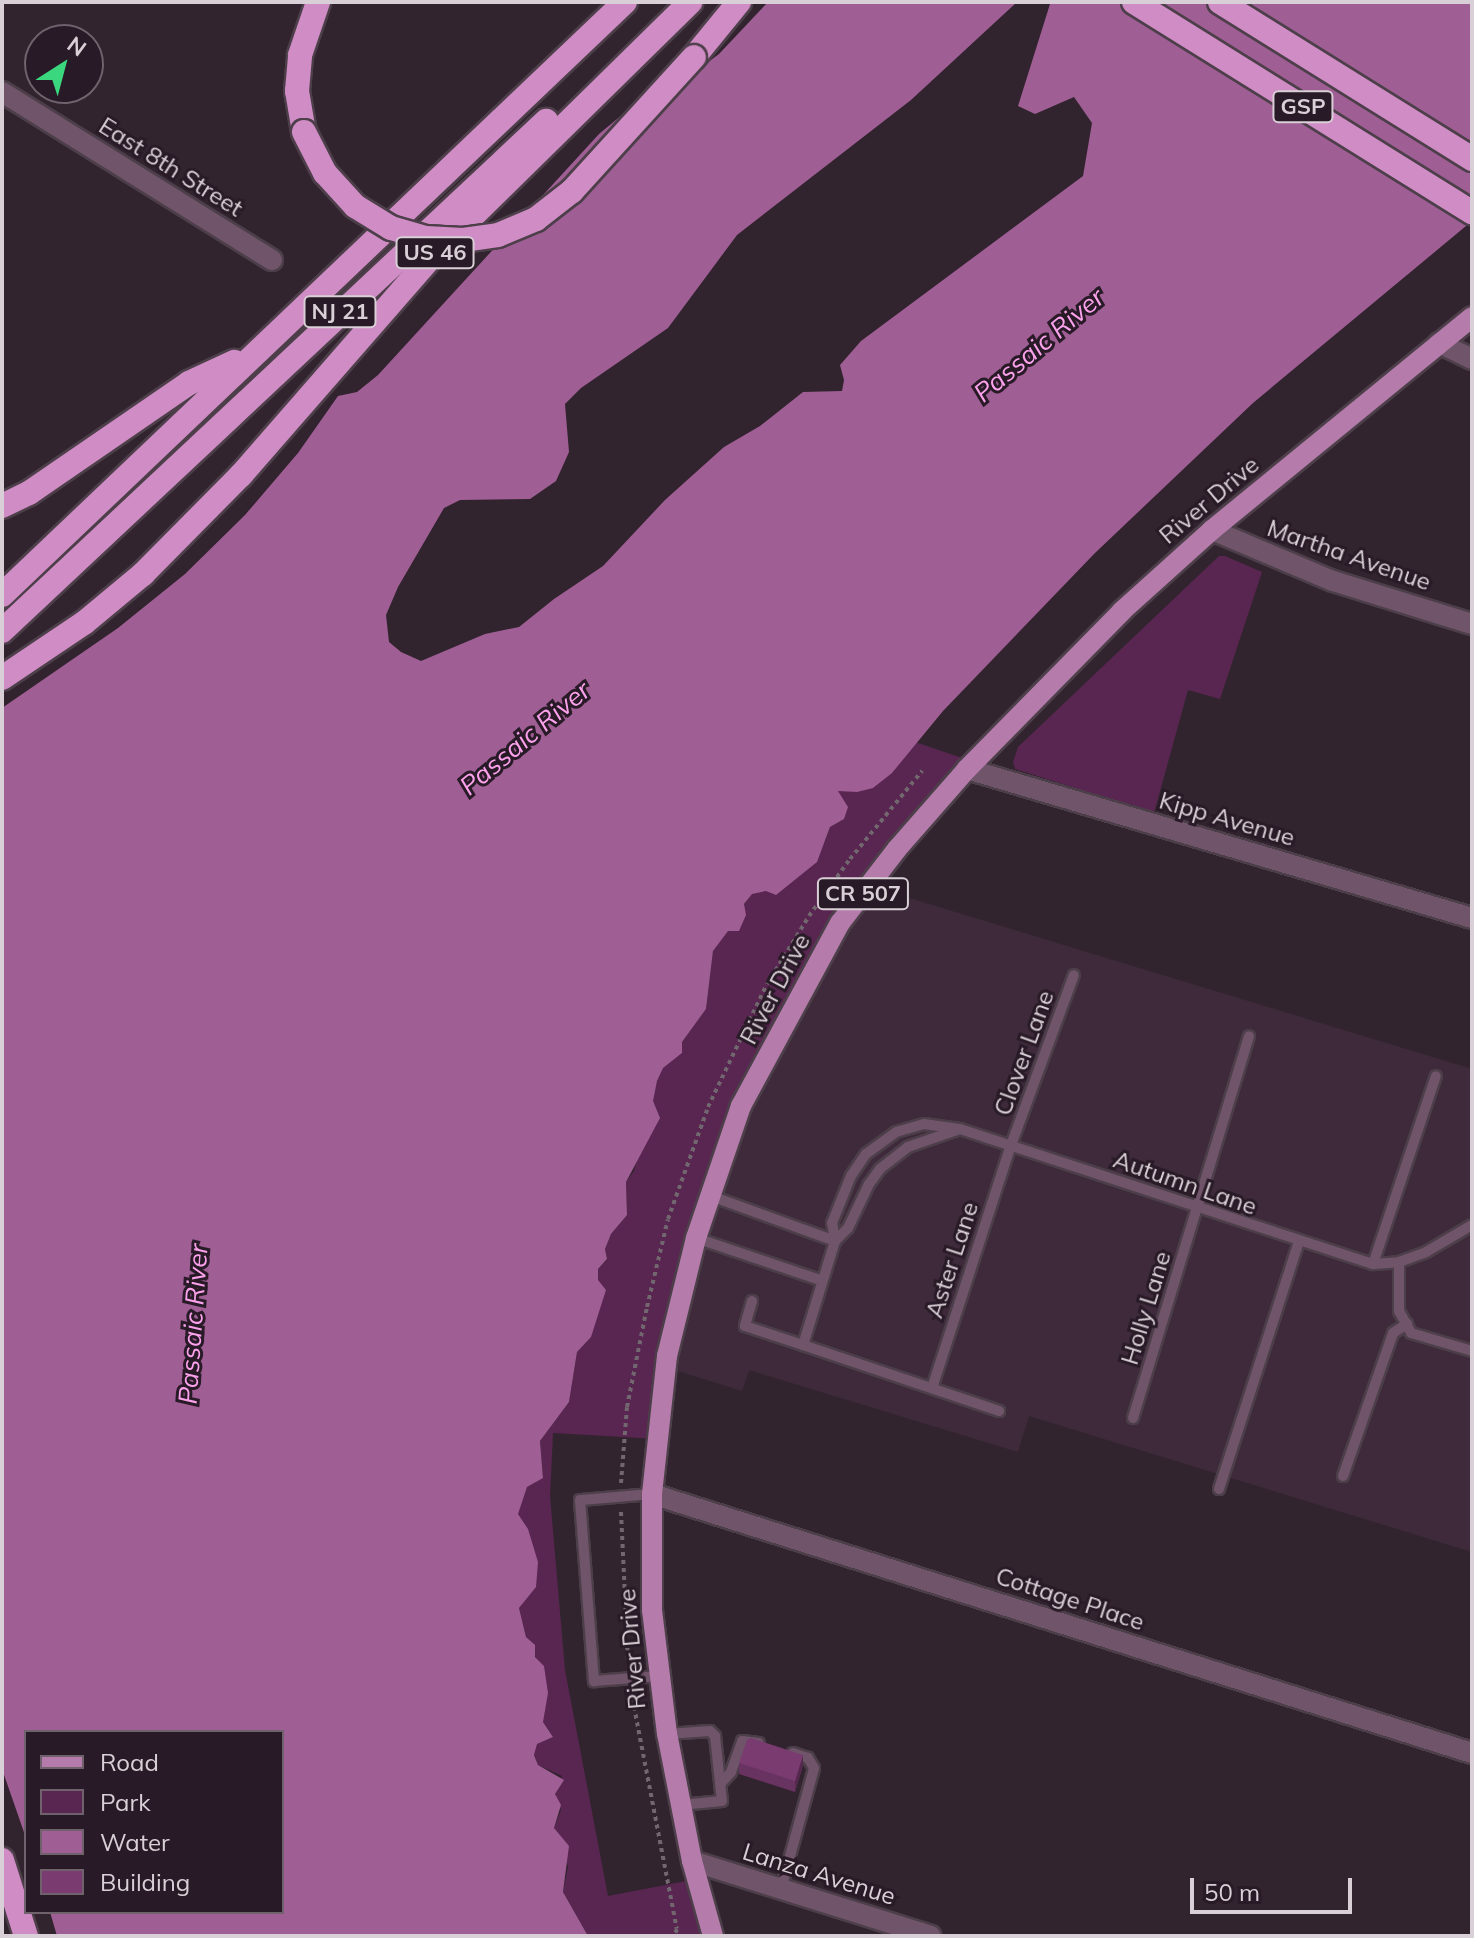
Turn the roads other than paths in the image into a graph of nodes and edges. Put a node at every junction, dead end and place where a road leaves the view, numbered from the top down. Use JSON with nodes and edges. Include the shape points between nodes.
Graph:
{"nodes":[{"id":1,"x":318,"y":2,"type":"edge"},
{"id":2,"x":625,"y":2,"type":"edge"},
{"id":3,"x":688,"y":2,"type":"edge"},
{"id":4,"x":739,"y":2,"type":"edge"},
{"id":5,"x":1134,"y":2,"type":"edge"},
{"id":6,"x":1220,"y":2,"type":"edge"},
{"id":7,"x":2,"y":92,"type":"edge"},
{"id":8,"x":1472,"y":159,"type":"edge"},
{"id":9,"x":1472,"y":212,"type":"edge"},
{"id":10,"x":272,"y":260,"type":"dead end"},
{"id":11,"x":1472,"y":317,"type":"edge"},
{"id":12,"x":1439,"y":343,"type":"junction"},
{"id":13,"x":254,"y":352,"type":"junction"},
{"id":14,"x":1472,"y":359,"type":"edge"},
{"id":15,"x":2,"y":506,"type":"edge"},
{"id":16,"x":196,"y":521,"type":"junction"},
{"id":17,"x":1212,"y":530,"type":"junction"},
{"id":18,"x":2,"y":595,"type":"edge"},
{"id":19,"x":1472,"y":624,"type":"edge"},
{"id":20,"x":2,"y":631,"type":"edge"},
{"id":21,"x":2,"y":665,"type":"edge"},
{"id":22,"x":2,"y":678,"type":"edge"},
{"id":23,"x":967,"y":769,"type":"junction"},
{"id":24,"x":1472,"y":918,"type":"edge"},
{"id":25,"x":1074,"y":975,"type":"dead end"},
{"id":26,"x":1249,"y":1036,"type":"dead end"},
{"id":27,"x":1436,"y":1076,"type":"dead end"},
{"id":28,"x":960,"y":1129,"type":"junction"},
{"id":29,"x":1011,"y":1145,"type":"junction"},
{"id":30,"x":711,"y":1196,"type":"junction"},
{"id":31,"x":1196,"y":1208,"type":"junction"},
{"id":32,"x":1472,"y":1225,"type":"edge"},
{"id":33,"x":696,"y":1238,"type":"junction"},
{"id":34,"x":835,"y":1241,"type":"junction"},
{"id":35,"x":1299,"y":1242,"type":"junction"},
{"id":36,"x":1399,"y":1262,"type":"junction"},
{"id":37,"x":1373,"y":1264,"type":"junction"},
{"id":38,"x":820,"y":1280,"type":"junction"},
{"id":39,"x":752,"y":1301,"type":"dead end"},
{"id":40,"x":1407,"y":1324,"type":"junction"},
{"id":41,"x":803,"y":1345,"type":"junction"},
{"id":42,"x":1472,"y":1351,"type":"edge"},
{"id":43,"x":932,"y":1388,"type":"junction"},
{"id":44,"x":999,"y":1411,"type":"dead end"},
{"id":45,"x":1133,"y":1418,"type":"dead end"},
{"id":46,"x":1343,"y":1476,"type":"dead end"},
{"id":47,"x":1219,"y":1489,"type":"dead end"},
{"id":48,"x":652,"y":1494,"type":"junction"},
{"id":49,"x":660,"y":1676,"type":"junction"},
{"id":50,"x":667,"y":1734,"type":"junction"},
{"id":51,"x":1472,"y":1753,"type":"edge"},
{"id":52,"x":720,"y":1784,"type":"junction"},
{"id":53,"x":681,"y":1805,"type":"junction"},
{"id":54,"x":2,"y":1860,"type":"edge"},
{"id":55,"x":692,"y":1861,"type":"junction"},
{"id":56,"x":781,"y":1889,"type":"junction"},
{"id":57,"x":26,"y":1936,"type":"edge"},
{"id":58,"x":713,"y":1936,"type":"edge"},
{"id":59,"x":931,"y":1936,"type":"edge"}],
"edges":[{"from":1,"to":4,"type":"highway","bridge":true,"via":[[300,55],[297,91],[304,132],[325,173],[355,206],[391,228],[426,238],[463,240],[498,235],[536,219],[572,191]]},
{"from":2,"to":13,"type":"highway","number":"US 46"},
{"from":3,"to":16,"type":"highway","number":"US 46","via":[[435,253]]},
{"from":3,"to":20,"type":"highway","number":"NJ 21","via":[[467,192]]},
{"from":5,"to":9,"type":"highway","number":"GSP"},
{"from":6,"to":8,"type":"highway","number":"GSP"},
{"from":7,"to":10,"type":"street","name":"East 8th Street"},
{"from":11,"to":12,"type":"main road","name":"River Drive","number":"CR 507"},
{"from":12,"to":14,"type":"street"},
{"from":12,"to":17,"type":"main road","name":"River Drive","number":"CR 507"},
{"from":13,"to":15,"type":"highway","number":"US 46","via":[[189,383]]},
{"from":13,"to":18,"type":"highway"},
{"from":16,"to":21,"type":"highway","number":"US 46","via":[[80,617]]},
{"from":16,"to":22,"type":"highway","via":[[84,623]]},
{"from":17,"to":19,"type":"street","name":"Martha Avenue","via":[[1333,581]]},
{"from":17,"to":23,"type":"main road","name":"River Drive","number":"CR 507","via":[[1122,611]]},
{"from":23,"to":24,"type":"street","name":"Kipp Avenue"},
{"from":23,"to":30,"type":"main road","name":"River Drive","number":"CR 507","via":[[840,923],[741,1106]]},
{"from":25,"to":29,"type":"lane","name":"Clover Lane"},
{"from":26,"to":31,"type":"lane","name":"Holly Lane"},
{"from":27,"to":37,"type":"lane"},
{"from":28,"to":29,"type":"lane","name":"Autumn Lane"},
{"from":28,"to":34,"type":"lane","name":"Autumn Lane","via":[[908,1147],[880,1169],[848,1228]]},
{"from":28,"to":34,"type":"lane","name":"Autumn Lane","via":[[924,1124],[896,1132],[866,1154],[832,1223]]},
{"from":29,"to":31,"type":"lane","name":"Autumn Lane"},
{"from":29,"to":43,"type":"lane","name":"Aster Lane"},
{"from":30,"to":33,"type":"main road","name":"River Drive","number":"CR 507"},
{"from":30,"to":34,"type":"lane"},
{"from":31,"to":35,"type":"lane","name":"Autumn Lane"},
{"from":31,"to":45,"type":"lane","name":"Holly Lane"},
{"from":32,"to":36,"type":"lane","name":"Autumn Lane"},
{"from":33,"to":38,"type":"lane"},
{"from":33,"to":48,"type":"main road","name":"River Drive","number":"CR 507","via":[[667,1356]]},
{"from":34,"to":38,"type":"lane","name":"Autumn Lane"},
{"from":35,"to":37,"type":"lane","name":"Autumn Lane"},
{"from":35,"to":47,"type":"lane"},
{"from":36,"to":37,"type":"lane","name":"Autumn Lane"},
{"from":36,"to":40,"type":"lane","via":[[1399,1311]]},
{"from":38,"to":41,"type":"lane","name":"Autumn Lane"},
{"from":39,"to":41,"type":"lane","via":[[745,1326]]},
{"from":40,"to":42,"type":"lane","via":[[1411,1333]]},
{"from":40,"to":46,"type":"lane","via":[[1393,1333]]},
{"from":41,"to":43,"type":"lane"},
{"from":43,"to":44,"type":"lane"},
{"from":48,"to":49,"type":"main road","name":"River Drive","number":"CR 507","via":[[652,1610]]},
{"from":48,"to":49,"type":"lane","via":[[580,1500],[594,1681]]},
{"from":48,"to":51,"type":"street","name":"Cottage Place"},
{"from":49,"to":50,"type":"main road","name":"River Drive","number":"CR 507"},
{"from":50,"to":52,"type":"lane","via":[[713,1734]]},
{"from":50,"to":53,"type":"main road","name":"River Drive","number":"CR 507"},
{"from":52,"to":53,"type":"lane","via":[[722,1801]]},
{"from":52,"to":56,"type":"lane","via":[[731,1772],[742,1741],[813,1762]]},
{"from":53,"to":55,"type":"main road","name":"River Drive","number":"CR 507"},
{"from":54,"to":57,"type":"highway"},
{"from":55,"to":56,"type":"street","name":"Lanza Avenue"},
{"from":55,"to":58,"type":"main road","name":"River Drive","number":"CR 507"},
{"from":56,"to":59,"type":"street","name":"Lanza Avenue"}]}
